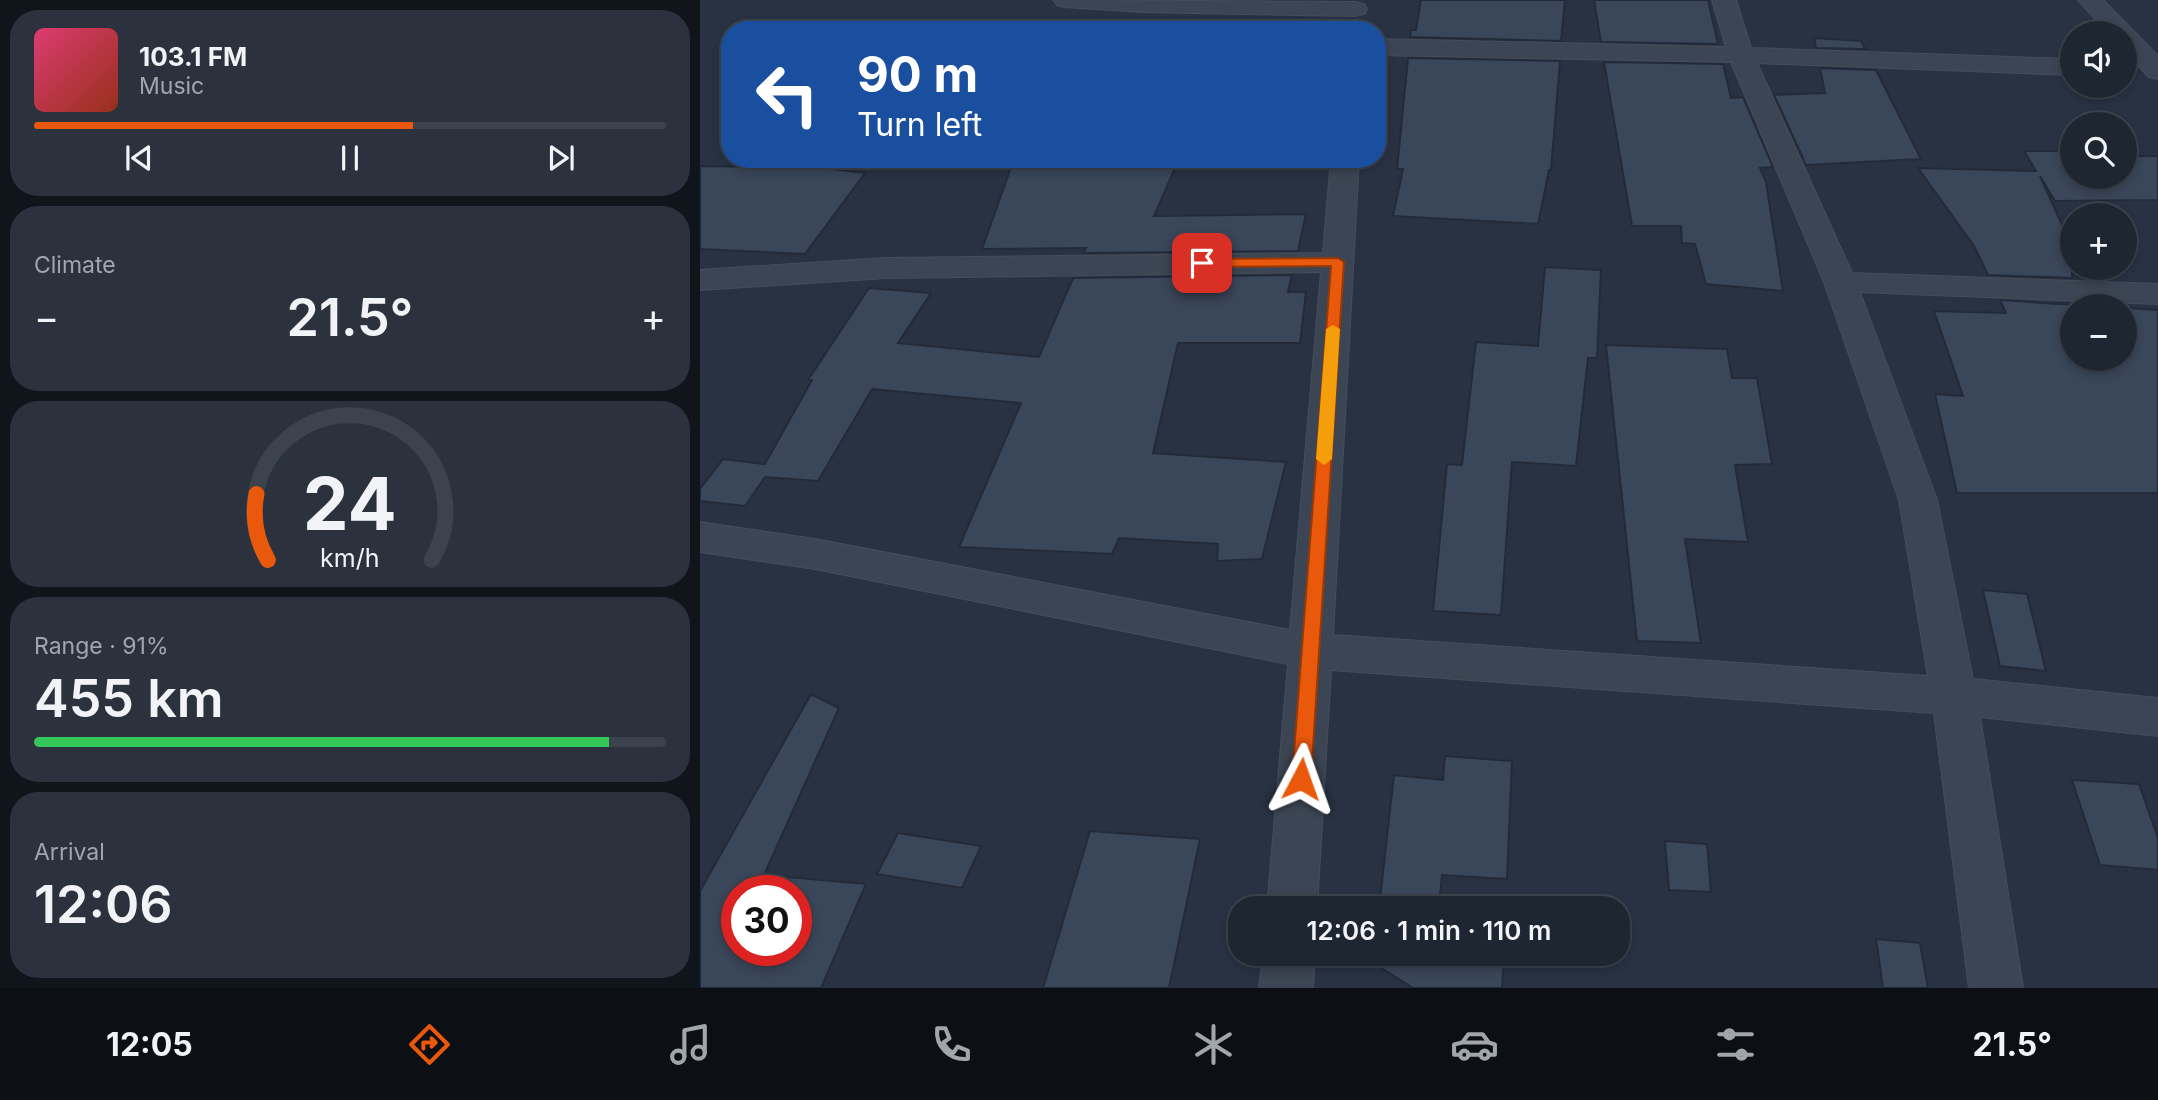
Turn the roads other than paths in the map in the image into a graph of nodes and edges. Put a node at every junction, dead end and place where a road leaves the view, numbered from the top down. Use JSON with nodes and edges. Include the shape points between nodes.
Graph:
{"nodes":[{"id":1,"x":1065,"y":0,"type":"edge"},
{"id":2,"x":1724,"y":0,"type":"edge"},
{"id":3,"x":2090,"y":0,"type":"edge"},
{"id":4,"x":1355,"y":13,"type":"edge"},
{"id":5,"x":2110,"y":21,"type":"edge"},
{"id":6,"x":1386,"y":47,"type":"edge"},
{"id":7,"x":2137,"y":48,"type":"edge"},
{"id":8,"x":1741,"y":55,"type":"junction"},
{"id":9,"x":2060,"y":67,"type":"edge"},
{"id":10,"x":2137,"y":69,"type":"edge"},
{"id":11,"x":2158,"y":70,"type":"edge"},
{"id":12,"x":1344,"y":168,"type":"edge"},
{"id":13,"x":1338,"y":262,"type":"junction"},
{"id":14,"x":700,"y":280,"type":"edge"},
{"id":15,"x":1840,"y":282,"type":"junction"},
{"id":16,"x":2158,"y":294,"type":"edge"},
{"id":17,"x":700,"y":537,"type":"edge"},
{"id":18,"x":1311,"y":651,"type":"junction"},
{"id":19,"x":1954,"y":696,"type":"junction"},
{"id":20,"x":2158,"y":717,"type":"edge"},
{"id":21,"x":1293,"y":896,"type":"edge"},
{"id":22,"x":1288,"y":966,"type":"edge"},
{"id":23,"x":1286,"y":988,"type":"edge"},
{"id":24,"x":1996,"y":988,"type":"edge"}],
"edges":[{"from":1,"to":4,"type":"street"},
{"from":2,"to":8,"type":"street"},
{"from":3,"to":5,"type":"street"},
{"from":6,"to":8,"type":"street"},
{"from":7,"to":11,"type":"street"},
{"from":8,"to":9,"type":"street"},
{"from":8,"to":15,"type":"street"},
{"from":10,"to":11,"type":"street"},
{"from":12,"to":13,"type":"street"},
{"from":13,"to":14,"type":"street","via":[[886,268]]},
{"from":13,"to":18,"type":"street"},
{"from":15,"to":16,"type":"street"},
{"from":15,"to":19,"type":"street","via":[[1918,500]]},
{"from":17,"to":18,"type":"street","via":[[815,554]]},
{"from":18,"to":19,"type":"street"},
{"from":18,"to":21,"type":"street"},
{"from":19,"to":20,"type":"street"},
{"from":19,"to":24,"type":"street"},
{"from":22,"to":23,"type":"street"}]}
